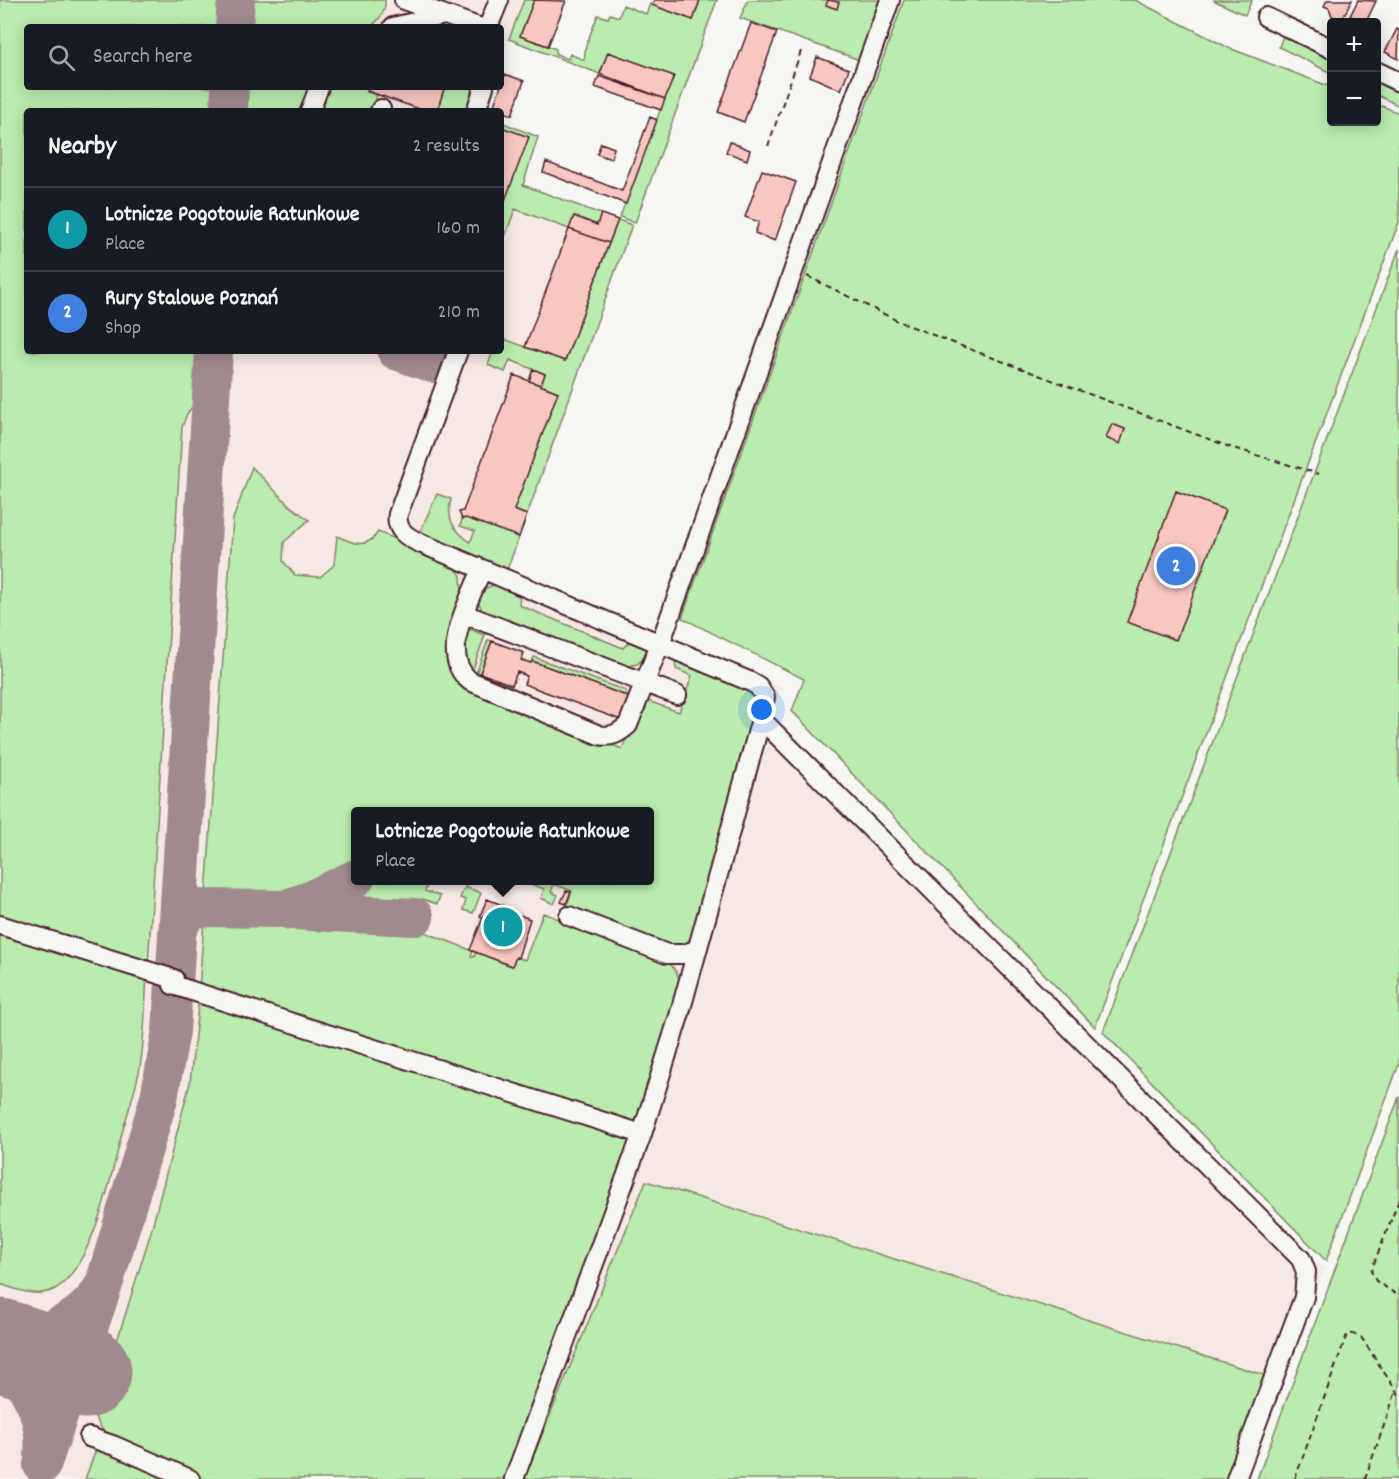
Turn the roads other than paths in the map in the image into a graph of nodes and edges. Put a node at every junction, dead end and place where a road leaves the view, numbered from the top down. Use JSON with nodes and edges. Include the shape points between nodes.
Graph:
{"nodes":[{"id":1,"x":404,"y":0,"type":"edge"},
{"id":2,"x":499,"y":0,"type":"edge"},
{"id":3,"x":890,"y":0,"type":"edge"},
{"id":4,"x":445,"y":15,"type":"junction"},
{"id":5,"x":1266,"y":17,"type":"dead end"},
{"id":6,"x":411,"y":24,"type":"edge"},
{"id":7,"x":470,"y":24,"type":"edge"},
{"id":8,"x":489,"y":24,"type":"edge"},
{"id":9,"x":1327,"y":47,"type":"edge"},
{"id":10,"x":1379,"y":72,"type":"edge"},
{"id":11,"x":1399,"y":82,"type":"edge"},
{"id":12,"x":318,"y":90,"type":"edge"},
{"id":13,"x":483,"y":90,"type":"edge"},
{"id":14,"x":311,"y":108,"type":"edge"},
{"id":15,"x":477,"y":108,"type":"edge"},
{"id":16,"x":457,"y":354,"type":"edge"},
{"id":17,"x":482,"y":569,"type":"junction"},
{"id":18,"x":464,"y":614,"type":"junction"},
{"id":19,"x":660,"y":644,"type":"junction"},
{"id":20,"x":645,"y":683,"type":"junction"},
{"id":21,"x":677,"y":695,"type":"dead end"},
{"id":22,"x":760,"y":723,"type":"junction"},
{"id":23,"x":569,"y":916,"type":"dead end"},
{"id":24,"x":0,"y":925,"type":"edge"},
{"id":25,"x":697,"y":950,"type":"junction"},
{"id":26,"x":667,"y":954,"type":"junction"},
{"id":27,"x":690,"y":976,"type":"junction"},
{"id":28,"x":642,"y":1134,"type":"junction"},
{"id":29,"x":89,"y":1437,"type":"dead end"},
{"id":30,"x":190,"y":1479,"type":"edge"},
{"id":31,"x":514,"y":1479,"type":"edge"},
{"id":32,"x":1236,"y":1479,"type":"edge"}],
"edges":[{"from":1,"to":4,"type":"street"},
{"from":2,"to":8,"type":"street"},
{"from":3,"to":19,"type":"street"},
{"from":4,"to":6,"type":"street"},
{"from":4,"to":7,"type":"street"},
{"from":5,"to":9,"type":"street"},
{"from":10,"to":11,"type":"street"},
{"from":12,"to":14,"type":"street"},
{"from":13,"to":15,"type":"street"},
{"from":16,"to":17,"type":"street","via":[[397,520],[401,531],[412,539]]},
{"from":17,"to":18,"type":"street"},
{"from":17,"to":19,"type":"street"},
{"from":18,"to":20,"type":"street"},
{"from":18,"to":20,"type":"street","via":[[455,648],[457,665],[464,676],[599,735],[614,735],[628,725]]},
{"from":19,"to":20,"type":"street"},
{"from":19,"to":22,"type":"street","via":[[758,686],[765,697]]},
{"from":20,"to":21,"type":"street"},
{"from":22,"to":25,"type":"street"},
{"from":22,"to":32,"type":"street","via":[[768,726],[1301,1259],[1306,1272],[1304,1297]]},
{"from":23,"to":26,"type":"street"},
{"from":24,"to":28,"type":"street"},
{"from":25,"to":26,"type":"street"},
{"from":25,"to":27,"type":"street"},
{"from":26,"to":27,"type":"street","via":[[680,961]]},
{"from":27,"to":28,"type":"street"},
{"from":28,"to":31,"type":"street"},
{"from":29,"to":30,"type":"street"}]}
